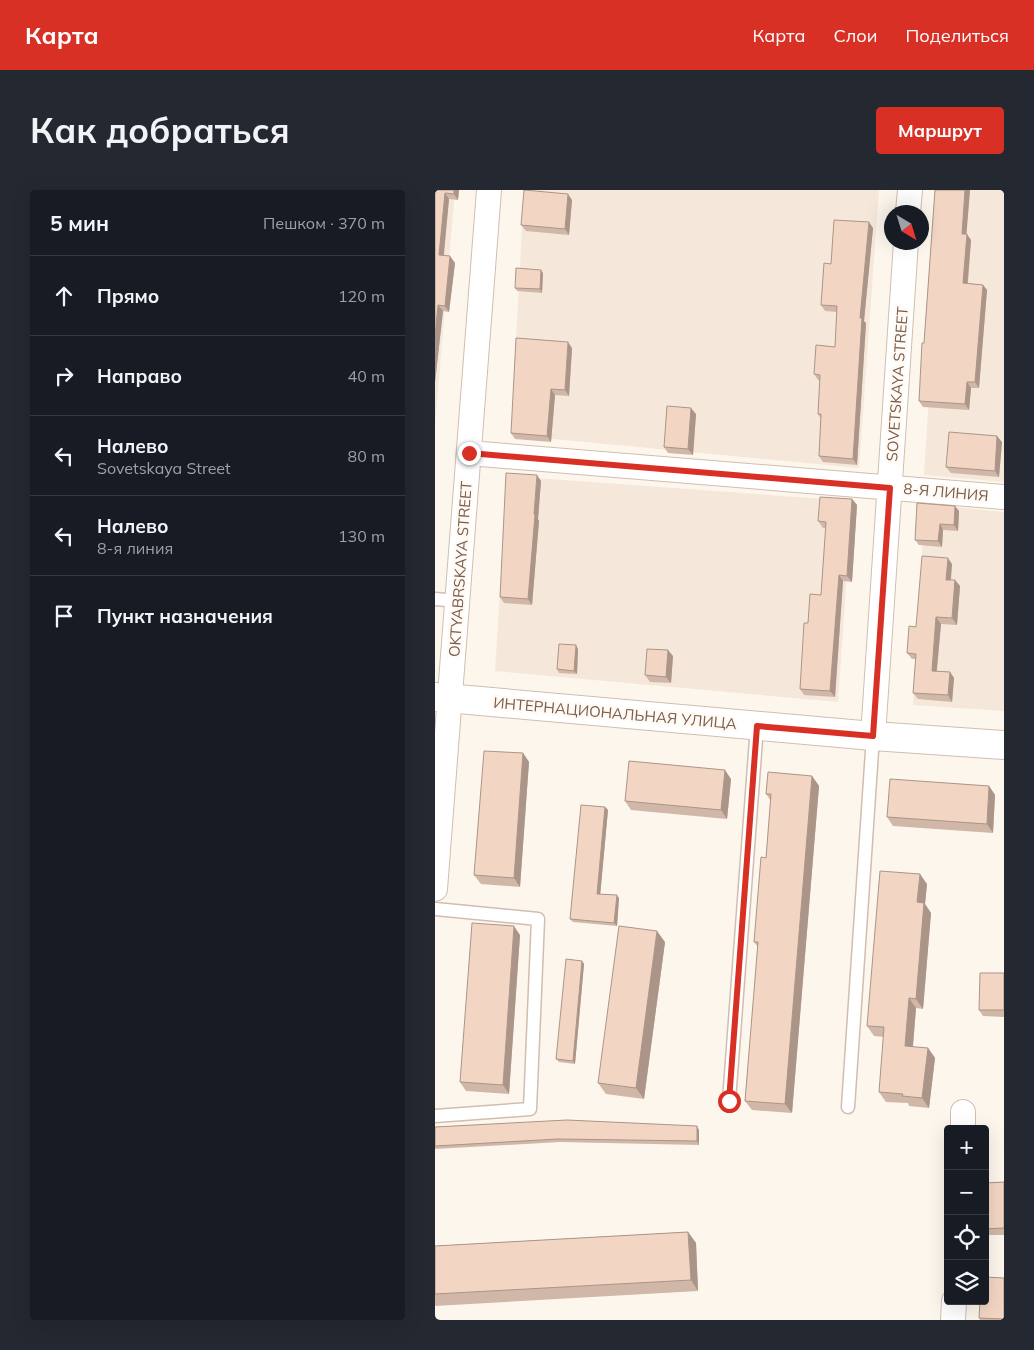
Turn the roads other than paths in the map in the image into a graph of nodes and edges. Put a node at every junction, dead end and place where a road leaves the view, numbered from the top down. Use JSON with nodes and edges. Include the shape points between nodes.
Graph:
{"nodes":[{"id":1,"x":489,"y":190,"type":"edge"},
{"id":2,"x":910,"y":190,"type":"edge"},
{"id":3,"x":909,"y":205,"type":"edge"},
{"id":4,"x":905,"y":250,"type":"edge"},
{"id":5,"x":469,"y":453,"type":"junction"},
{"id":6,"x":890,"y":488,"type":"junction"},
{"id":7,"x":1004,"y":497,"type":"edge"},
{"id":8,"x":446,"y":600,"type":"edge"},
{"id":9,"x":443,"y":698,"type":"edge"},
{"id":10,"x":757,"y":726,"type":"junction"},
{"id":11,"x":873,"y":736,"type":"junction"},
{"id":12,"x":1004,"y":745,"type":"edge"},
{"id":13,"x":435,"y":889,"type":"edge"},
{"id":14,"x":435,"y":910,"type":"edge"},
{"id":15,"x":729,"y":1101,"type":"dead end"},
{"id":16,"x":848,"y":1106,"type":"dead end"},
{"id":17,"x":435,"y":1116,"type":"edge"},
{"id":18,"x":954,"y":1305,"type":"edge"},
{"id":19,"x":953,"y":1320,"type":"edge"}],
"edges":[{"from":1,"to":5,"type":"street","name":"OKTYABRSKAYA STREET"},
{"from":2,"to":3,"type":"street"},
{"from":4,"to":6,"type":"street","name":"SOVETSKAYA STREET"},
{"from":5,"to":6,"type":"street","name":"8-Я ЛИНИЯ"},
{"from":5,"to":8,"type":"street","name":"OKTYABRSKAYA STREET"},
{"from":6,"to":7,"type":"street","name":"8-Я ЛИНИЯ"},
{"from":6,"to":11,"type":"street","name":"SOVETSKAYA STREET"},
{"from":8,"to":9,"type":"street","name":"OKTYABRSKAYA STREET"},
{"from":9,"to":10,"type":"street","name":"ИНТЕРНАЦИОНАЛЬНАЯ УЛИЦА"},
{"from":9,"to":13,"type":"street","name":"OKTYABRSKAYA STREET"},
{"from":10,"to":11,"type":"street","name":"ИНТЕРНАЦИОНАЛЬНАЯ УЛИЦА"},
{"from":10,"to":15,"type":"lane"},
{"from":11,"to":12,"type":"street","name":"ИНТЕРНАЦИОНАЛЬНАЯ УЛИЦА"},
{"from":11,"to":16,"type":"lane"},
{"from":14,"to":17,"type":"lane","via":[[538,919],[530,1109]]},
{"from":18,"to":19,"type":"street"}]}
